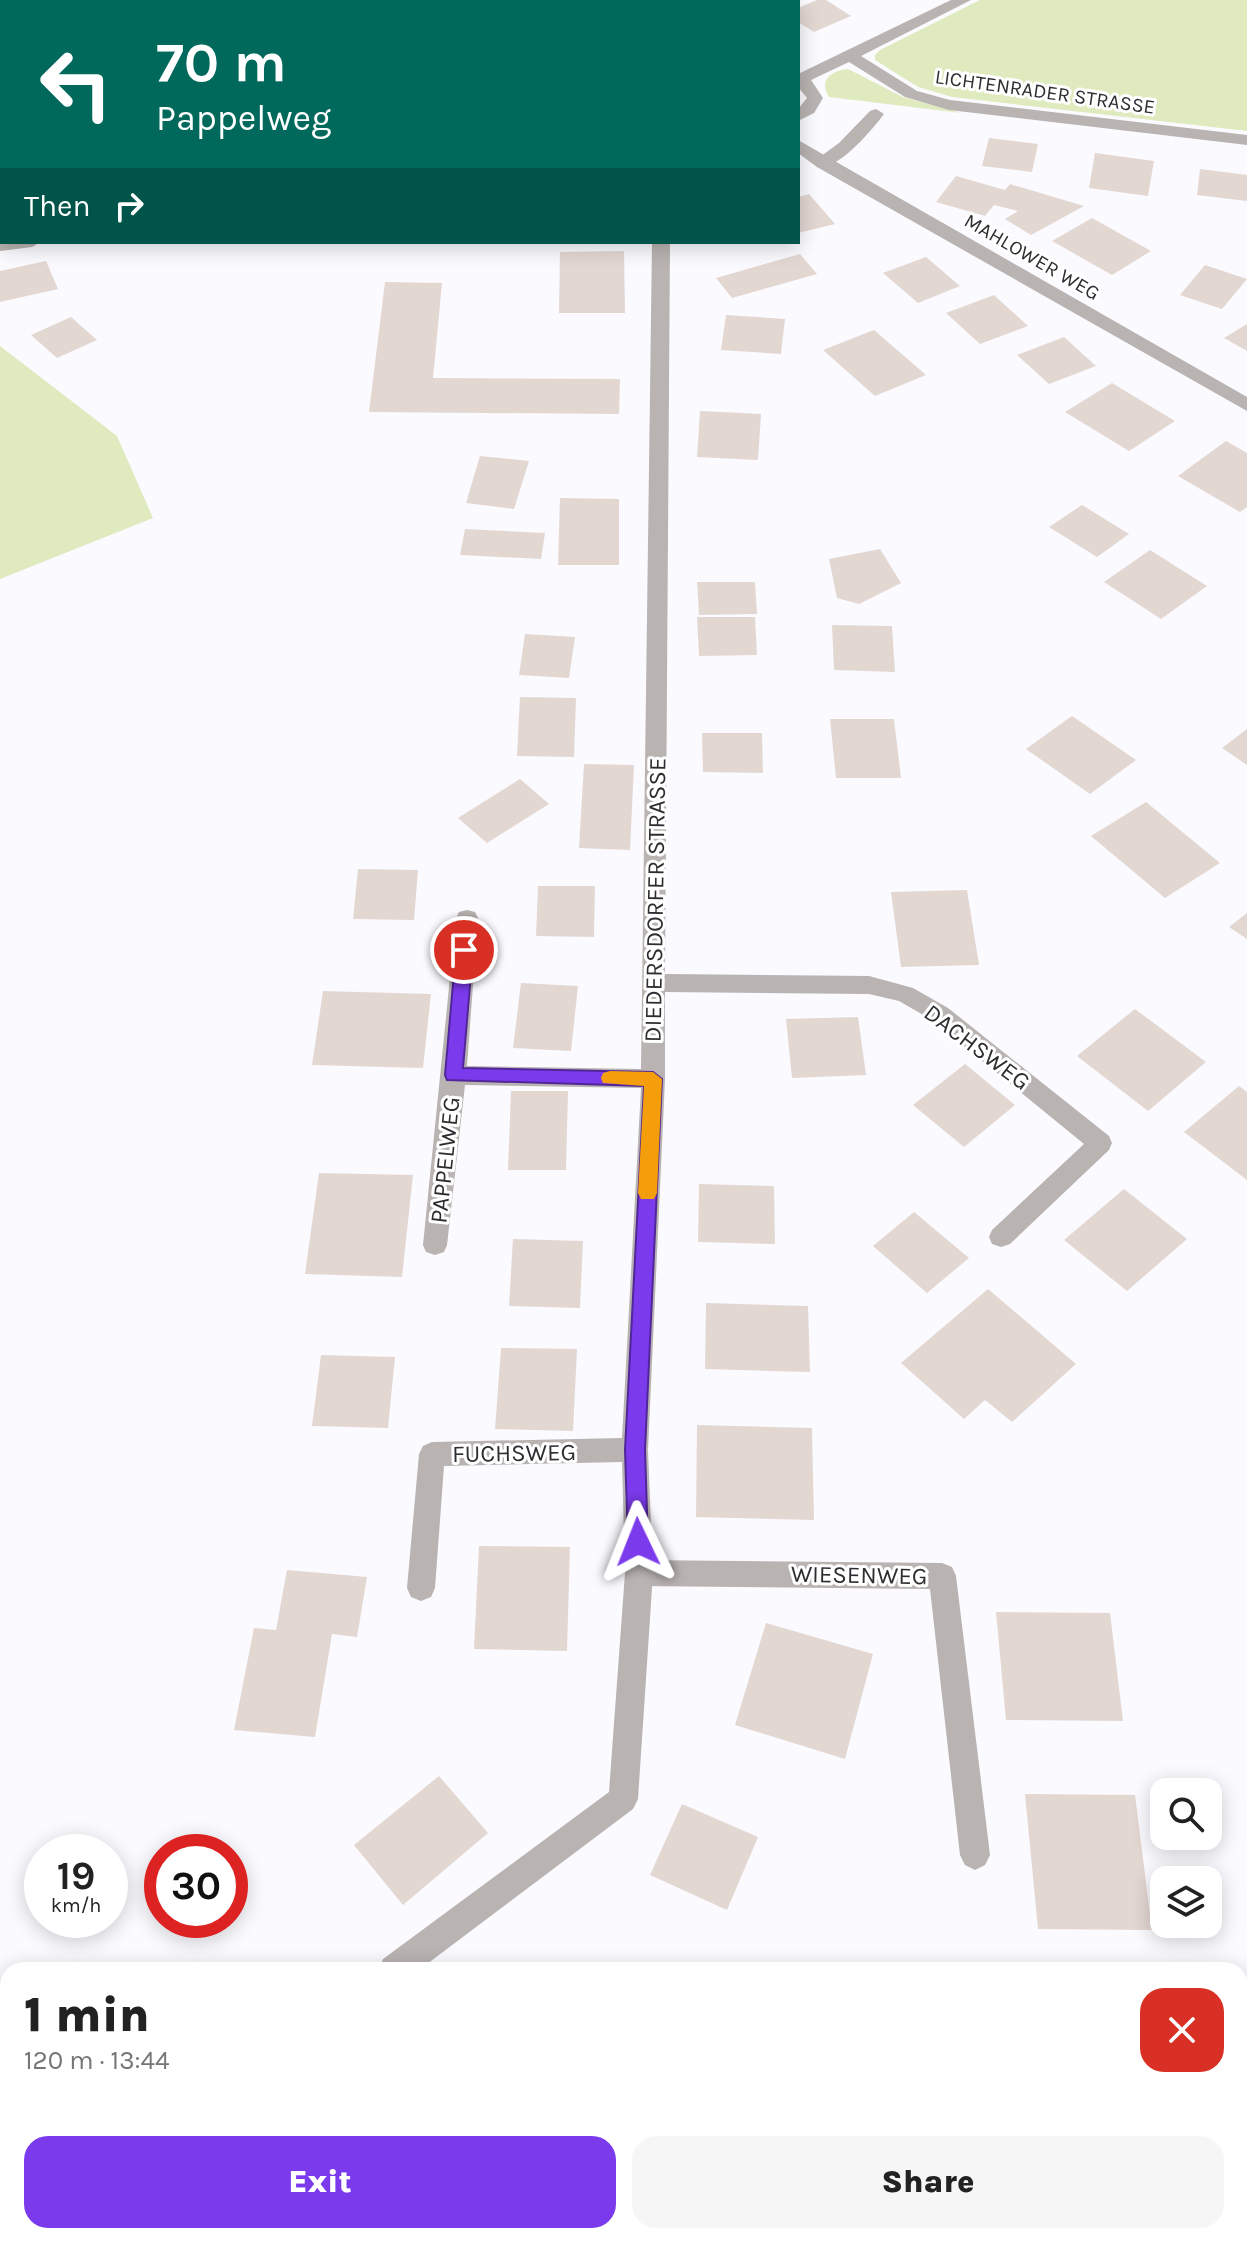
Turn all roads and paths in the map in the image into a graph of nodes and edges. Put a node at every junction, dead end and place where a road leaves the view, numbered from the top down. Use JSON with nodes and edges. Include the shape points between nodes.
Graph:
{"nodes":[{"id":1,"x":963,"y":0,"type":"edge"},
{"id":2,"x":848,"y":54,"type":"junction"},
{"id":3,"x":800,"y":79,"type":"edge"},
{"id":4,"x":800,"y":81,"type":"edge"},
{"id":5,"x":876,"y":114,"type":"dead end"},
{"id":6,"x":800,"y":115,"type":"edge"},
{"id":7,"x":1247,"y":140,"type":"edge"},
{"id":8,"x":800,"y":146,"type":"edge"},
{"id":9,"x":823,"y":163,"type":"junction"},
{"id":10,"x":661,"y":244,"type":"edge"},
{"id":11,"x":1247,"y":405,"type":"edge"},
{"id":12,"x":467,"y":918,"type":"dead end"},
{"id":13,"x":655,"y":983,"type":"junction"},
{"id":14,"x":454,"y":1075,"type":"junction"},
{"id":15,"x":653,"y":1079,"type":"junction"},
{"id":16,"x":1001,"y":1237,"type":"dead end"},
{"id":17,"x":435,"y":1245,"type":"dead end"},
{"id":18,"x":635,"y":1450,"type":"junction"},
{"id":19,"x":639,"y":1573,"type":"junction"},
{"id":20,"x":421,"y":1588,"type":"dead end"},
{"id":21,"x":975,"y":1855,"type":"dead end"},
{"id":22,"x":405,"y":1962,"type":"edge"}],
"edges":[{"from":1,"to":2,"type":"street"},
{"from":2,"to":3,"type":"street"},
{"from":2,"to":7,"type":"street","name":"LICHTENRADER STRASSE","via":[[911,94],[949,105]]},
{"from":4,"to":6,"type":"street","via":[[815,98]]},
{"from":5,"to":9,"type":"street"},
{"from":8,"to":9,"type":"street","name":"MAHLOWER WEG"},
{"from":9,"to":11,"type":"street","name":"MAHLOWER WEG"},
{"from":10,"to":13,"type":"street","name":"DIEDERSDORFER STRASSE"},
{"from":12,"to":14,"type":"street","name":"PAPPELWEG"},
{"from":13,"to":15,"type":"street","name":"DIEDERSDORFER STRASSE"},
{"from":13,"to":16,"type":"street","name":"DACHSWEG","via":[[869,985],[905,994],[940,1014],[1100,1143]]},
{"from":14,"to":15,"type":"street","name":"PAPPELWEG"},
{"from":14,"to":17,"type":"street","name":"PAPPELWEG"},
{"from":15,"to":18,"type":"street","name":"DIEDERSDORFER STRASSE"},
{"from":18,"to":19,"type":"street","name":"DIEDERSDORFER STRASSE"},
{"from":18,"to":20,"type":"street","name":"FUCHSWEG","via":[[432,1454]]},
{"from":19,"to":21,"type":"street","name":"WIESENWEG","via":[[942,1576]]},
{"from":19,"to":22,"type":"street","name":"DIEDERSDORFER STRASSE","via":[[623,1799]]}]}
